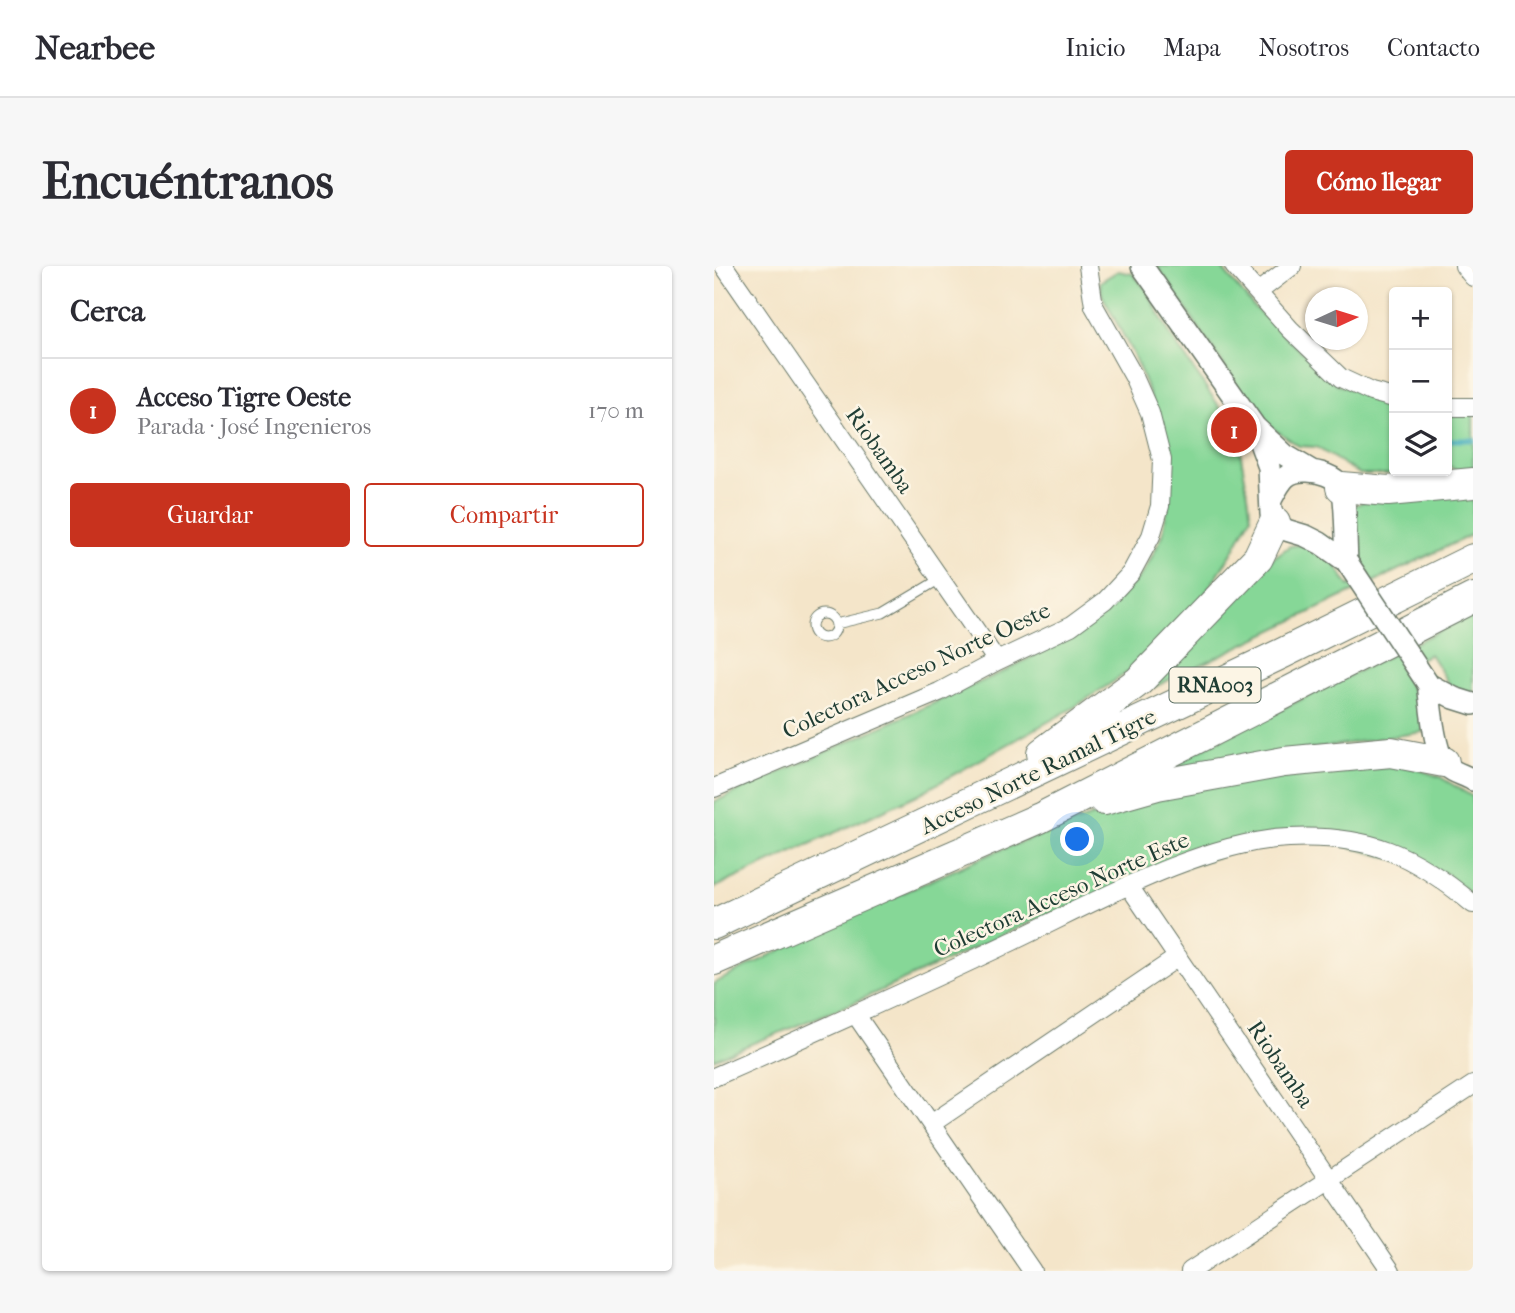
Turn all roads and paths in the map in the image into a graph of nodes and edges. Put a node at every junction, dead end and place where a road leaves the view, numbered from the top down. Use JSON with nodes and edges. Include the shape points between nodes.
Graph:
{"nodes":[{"id":1,"x":723,"y":266,"type":"edge"},
{"id":2,"x":1142,"y":266,"type":"edge"},
{"id":3,"x":1234,"y":266,"type":"edge"},
{"id":4,"x":1293,"y":266,"type":"edge"},
{"id":5,"x":1464,"y":266,"type":"edge"},
{"id":6,"x":1090,"y":267,"type":"edge"},
{"id":7,"x":1473,"y":277,"type":"edge"},
{"id":8,"x":1258,"y":292,"type":"junction"},
{"id":9,"x":1389,"y":397,"type":"edge"},
{"id":10,"x":1452,"y":407,"type":"edge"},
{"id":11,"x":1473,"y":407,"type":"edge"},
{"id":12,"x":1255,"y":426,"type":"junction"},
{"id":13,"x":1312,"y":471,"type":"junction"},
{"id":14,"x":1473,"y":483,"type":"edge"},
{"id":15,"x":1342,"y":487,"type":"junction"},
{"id":16,"x":1273,"y":510,"type":"junction"},
{"id":17,"x":1473,"y":559,"type":"edge"},
{"id":18,"x":1347,"y":562,"type":"junction"},
{"id":19,"x":940,"y":579,"type":"junction"},
{"id":20,"x":1473,"y":598,"type":"edge"},
{"id":21,"x":836,"y":624,"type":"dead end"},
{"id":22,"x":997,"y":661,"type":"junction"},
{"id":23,"x":1428,"y":684,"type":"junction"},
{"id":24,"x":1473,"y":704,"type":"edge"},
{"id":25,"x":1463,"y":771,"type":"edge"},
{"id":26,"x":714,"y":789,"type":"edge"},
{"id":27,"x":957,"y":810,"type":"junction"},
{"id":28,"x":1040,"y":818,"type":"junction"},
{"id":29,"x":1129,"y":886,"type":"junction"},
{"id":30,"x":1473,"y":904,"type":"edge"},
{"id":31,"x":714,"y":925,"type":"edge"},
{"id":32,"x":1178,"y":957,"type":"junction"},
{"id":33,"x":714,"y":960,"type":"edge"},
{"id":34,"x":856,"y":1015,"type":"junction"},
{"id":35,"x":714,"y":1077,"type":"edge"},
{"id":36,"x":1473,"y":1085,"type":"edge"},
{"id":37,"x":931,"y":1124,"type":"junction"},
{"id":38,"x":1330,"y":1180,"type":"junction"},
{"id":39,"x":1032,"y":1271,"type":"edge"},
{"id":40,"x":1190,"y":1271,"type":"edge"},
{"id":41,"x":1391,"y":1271,"type":"edge"}],
"edges":[{"from":1,"to":19,"type":"street","name":"Riobamba"},
{"from":2,"to":12,"type":"street"},
{"from":3,"to":8,"type":"street"},
{"from":4,"to":8,"type":"street"},
{"from":5,"to":7,"type":"street"},
{"from":6,"to":22,"type":"street","name":"Colectora Acceso Norte Oeste","via":[[1094,306],[1150,413],[1162,460],[1160,506],[1151,536],[1131,573],[1105,601],[1071,625]]},
{"from":8,"to":9,"type":"street","via":[[1341,378]]},
{"from":10,"to":11,"type":"street"},
{"from":12,"to":13,"type":"street","via":[[1285,455]]},
{"from":12,"to":16,"type":"street","via":[[1269,467]]},
{"from":13,"to":15,"type":"street","via":[[1329,476]]},
{"from":13,"to":16,"type":"street","via":[[1295,471],[1282,478]]},
{"from":14,"to":15,"type":"highway","via":[[1388,491]]},
{"from":15,"to":18,"type":"street"},
{"from":16,"to":18,"type":"street","via":[[1286,530],[1320,543]]},
{"from":16,"to":27,"type":"highway","via":[[1258,558],[1139,681]]},
{"from":17,"to":27,"type":"highway","name":"Acceso Norte Ramal Tigre","number":"RNA003"},
{"from":18,"to":23,"type":"street","bridge":true},
{"from":19,"to":21,"type":"lane","via":[[883,613]]},
{"from":19,"to":22,"type":"street","name":"Riobamba"},
{"from":20,"to":28,"type":"highway","name":"Acceso Norte Ramal Tigre","number":"RNA003"},
{"from":22,"to":26,"type":"street","name":"Colectora Acceso Norte Oeste","via":[[939,692]]},
{"from":23,"to":24,"type":"street"},
{"from":23,"to":25,"type":"street","via":[[1436,737]]},
{"from":25,"to":28,"type":"highway","via":[[1391,752],[1284,762],[1157,785]]},
{"from":27,"to":31,"type":"highway","name":"Acceso Norte Ramal Tigre","number":"RNA003"},
{"from":28,"to":33,"type":"highway","name":"Acceso Norte Ramal Tigre","number":"RNA003"},
{"from":29,"to":30,"type":"street","name":"Colectora Acceso Norte Este","via":[[1209,854],[1287,838],[1328,838],[1387,849],[1413,860]]},
{"from":29,"to":32,"type":"street","name":"Riobamba"},
{"from":29,"to":34,"type":"street","name":"Colectora Acceso Norte Este"},
{"from":32,"to":37,"type":"street"},
{"from":32,"to":38,"type":"street","name":"Riobamba"},
{"from":34,"to":35,"type":"street","name":"Colectora Acceso Norte Este"},
{"from":34,"to":37,"type":"street"},
{"from":36,"to":38,"type":"street"},
{"from":37,"to":39,"type":"street"},
{"from":38,"to":40,"type":"street"},
{"from":38,"to":41,"type":"street","name":"Riobamba"}]}
